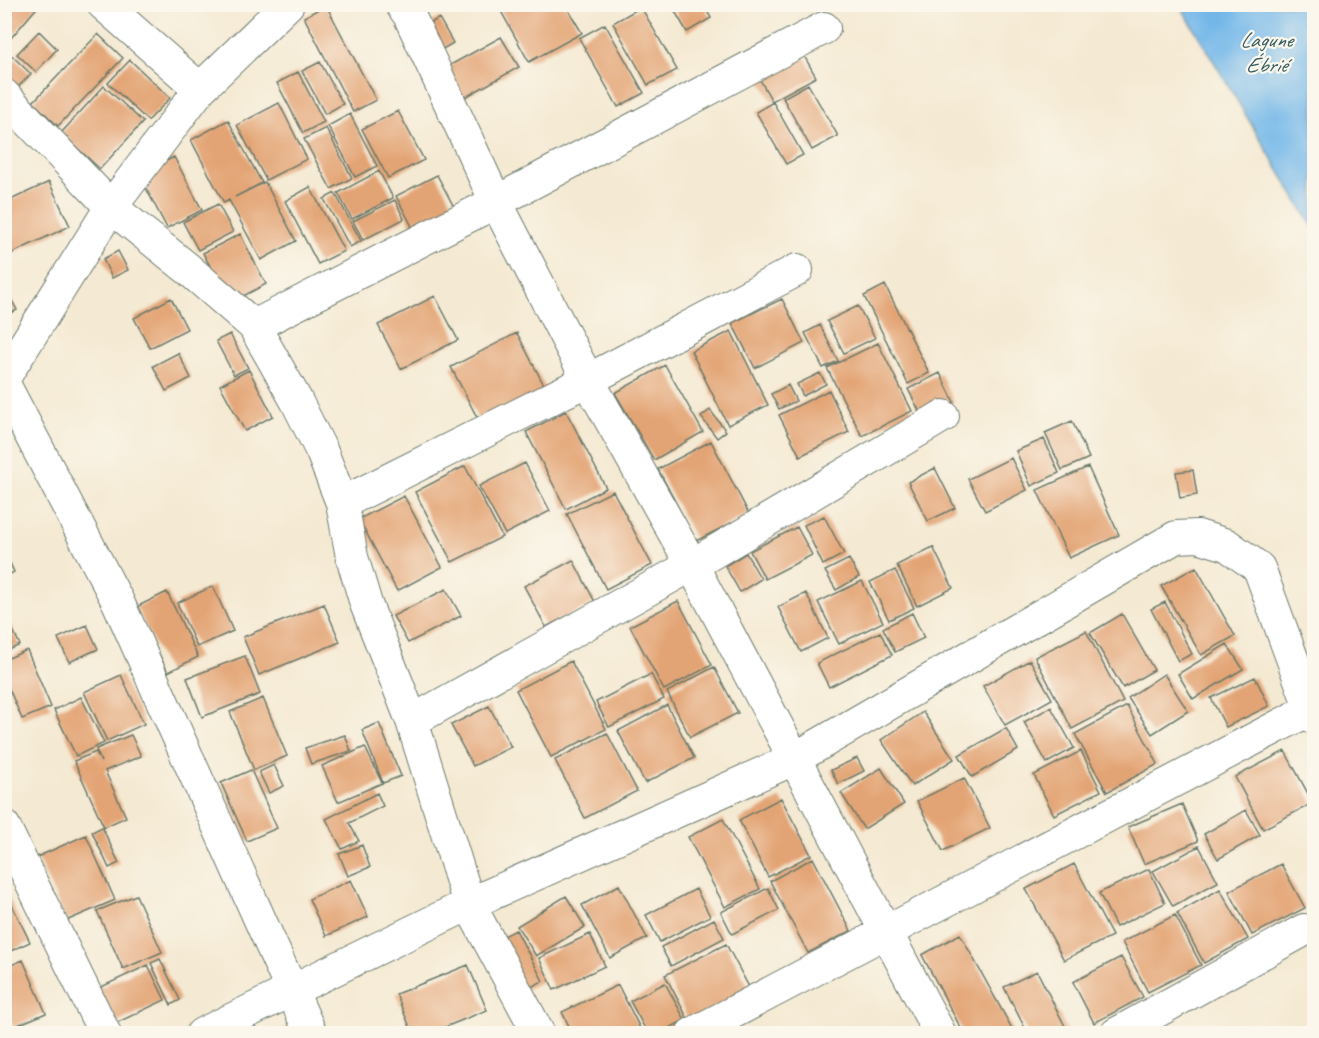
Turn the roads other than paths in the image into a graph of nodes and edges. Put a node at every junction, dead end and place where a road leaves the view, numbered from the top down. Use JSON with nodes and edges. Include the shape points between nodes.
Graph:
{"nodes":[{"id":1,"x":103,"y":4,"type":"edge"},
{"id":2,"x":288,"y":4,"type":"edge"},
{"id":3,"x":413,"y":8,"type":"edge"},
{"id":4,"x":824,"y":28,"type":"dead end"},
{"id":5,"x":200,"y":89,"type":"junction"},
{"id":6,"x":4,"y":95,"type":"edge"},
{"id":7,"x":15,"y":123,"type":"edge"},
{"id":8,"x":496,"y":202,"type":"junction"},
{"id":9,"x":111,"y":207,"type":"junction"},
{"id":10,"x":797,"y":270,"type":"dead end"},
{"id":11,"x":254,"y":326,"type":"junction"},
{"id":12,"x":4,"y":378,"type":"edge"},
{"id":13,"x":588,"y":380,"type":"junction"},
{"id":14,"x":4,"y":384,"type":"edge"},
{"id":15,"x":943,"y":416,"type":"dead end"},
{"id":16,"x":342,"y":503,"type":"junction"},
{"id":17,"x":692,"y":565,"type":"junction"},
{"id":18,"x":1312,"y":713,"type":"edge"},
{"id":19,"x":412,"y":721,"type":"junction"},
{"id":20,"x":794,"y":759,"type":"junction"},
{"id":21,"x":4,"y":826,"type":"edge"},
{"id":22,"x":469,"y":904,"type":"junction"},
{"id":23,"x":1304,"y":930,"type":"dead end"},
{"id":24,"x":885,"y":932,"type":"junction"},
{"id":25,"x":291,"y":990,"type":"junction"},
{"id":26,"x":105,"y":1034,"type":"edge"},
{"id":27,"x":202,"y":1034,"type":"edge"},
{"id":28,"x":311,"y":1034,"type":"edge"},
{"id":29,"x":539,"y":1034,"type":"edge"},
{"id":30,"x":692,"y":1034,"type":"edge"},
{"id":31,"x":940,"y":1034,"type":"edge"},
{"id":32,"x":1116,"y":1034,"type":"edge"}],
"edges":[{"from":1,"to":5,"type":"street"},
{"from":2,"to":5,"type":"street"},
{"from":3,"to":8,"type":"street"},
{"from":4,"to":8,"type":"street"},
{"from":5,"to":9,"type":"street"},
{"from":6,"to":7,"type":"street"},
{"from":7,"to":9,"type":"street"},
{"from":8,"to":11,"type":"street"},
{"from":8,"to":13,"type":"street"},
{"from":9,"to":11,"type":"street"},
{"from":9,"to":12,"type":"street"},
{"from":10,"to":13,"type":"street"},
{"from":11,"to":16,"type":"street","via":[[322,452]]},
{"from":13,"to":16,"type":"street"},
{"from":13,"to":17,"type":"street"},
{"from":14,"to":25,"type":"street","via":[[118,602]]},
{"from":15,"to":17,"type":"street"},
{"from":16,"to":19,"type":"street","via":[[366,604]]},
{"from":17,"to":19,"type":"street"},
{"from":17,"to":20,"type":"street"},
{"from":18,"to":20,"type":"street","via":[[1258,568],[1227,546],[1198,536],[1176,537]]},
{"from":18,"to":24,"type":"street"},
{"from":19,"to":22,"type":"street"},
{"from":20,"to":22,"type":"street"},
{"from":20,"to":24,"type":"street"},
{"from":21,"to":26,"type":"street"},
{"from":22,"to":25,"type":"street"},
{"from":22,"to":29,"type":"street"},
{"from":23,"to":32,"type":"street"},
{"from":24,"to":30,"type":"street"},
{"from":24,"to":31,"type":"street"},
{"from":25,"to":27,"type":"street"},
{"from":25,"to":28,"type":"street"}]}
